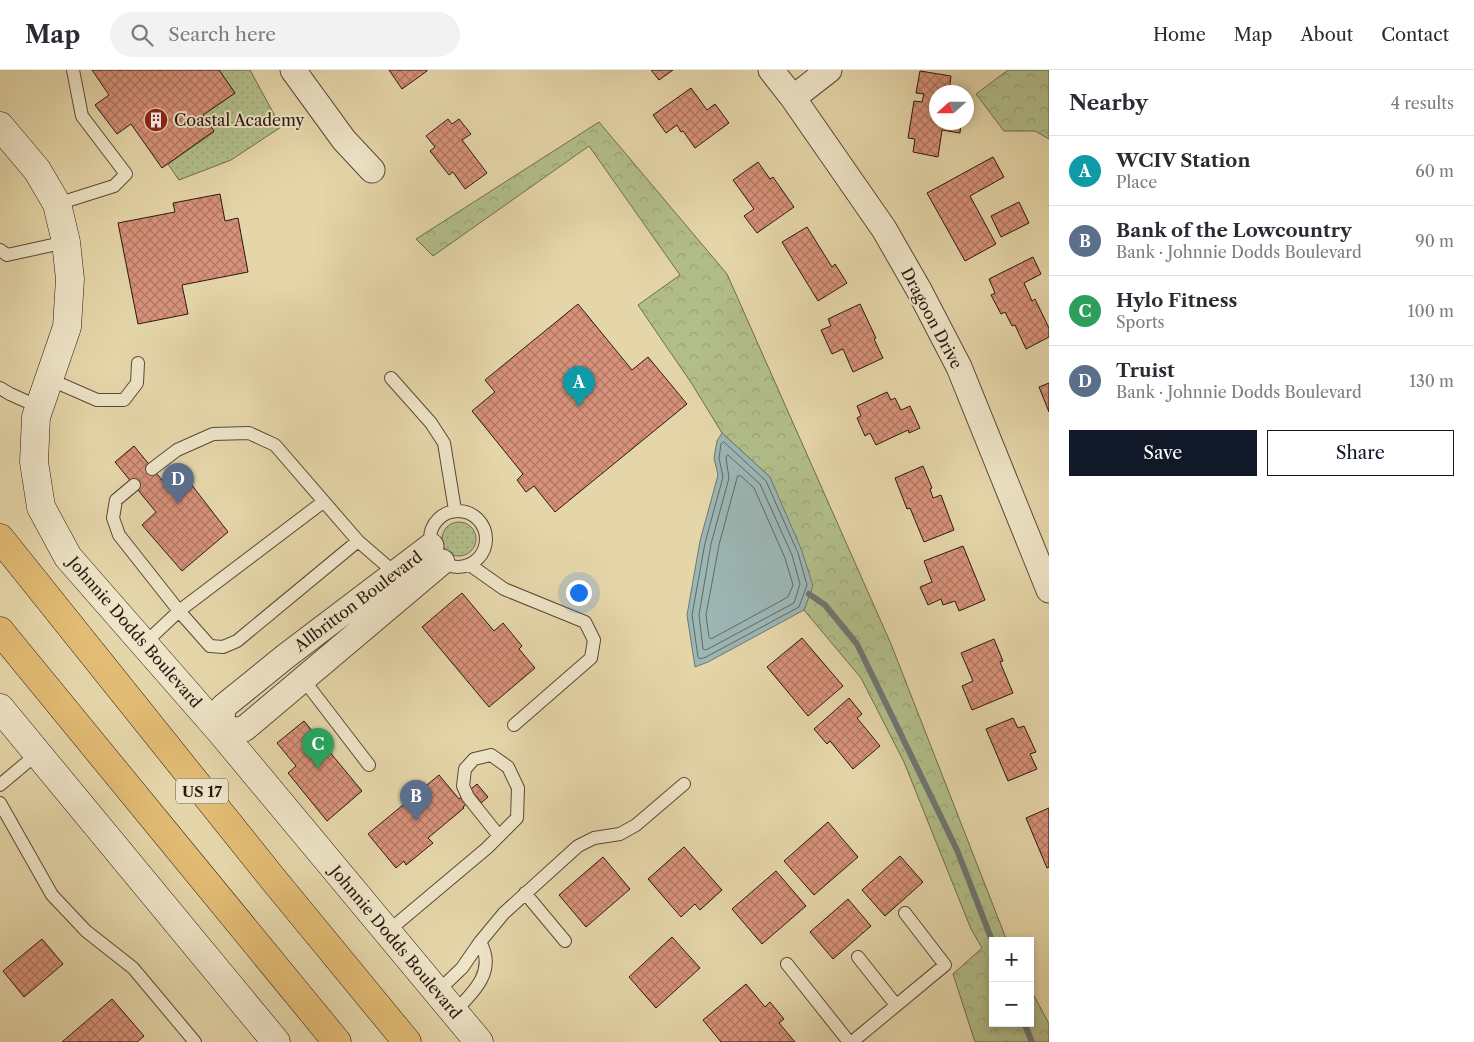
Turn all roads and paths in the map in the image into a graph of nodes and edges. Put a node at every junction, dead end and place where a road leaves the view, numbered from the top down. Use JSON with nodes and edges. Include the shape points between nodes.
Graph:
{"nodes":[{"id":1,"x":73,"y":70,"type":"edge"},
{"id":2,"x":293,"y":70,"type":"edge"},
{"id":3,"x":771,"y":70,"type":"edge"},
{"id":4,"x":829,"y":70,"type":"edge"},
{"id":5,"x":793,"y":98,"type":"junction"},
{"id":6,"x":0,"y":126,"type":"edge"},
{"id":7,"x":372,"y":170,"type":"dead end"},
{"id":8,"x":57,"y":204,"type":"junction"},
{"id":9,"x":66,"y":242,"type":"junction"},
{"id":10,"x":4,"y":253,"type":"edge"},
{"id":11,"x":138,"y":363,"type":"dead end"},
{"id":12,"x":391,"y":378,"type":"dead end"},
{"id":13,"x":49,"y":379,"type":"junction"},
{"id":14,"x":0,"y":388,"type":"edge"},
{"id":15,"x":39,"y":407,"type":"junction"},
{"id":16,"x":152,"y":469,"type":"dead end"},
{"id":17,"x":134,"y":485,"type":"dead end"},
{"id":18,"x":323,"y":502,"type":"junction"},
{"id":19,"x":455,"y":510,"type":"junction"},
{"id":20,"x":0,"y":538,"type":"edge"},
{"id":21,"x":358,"y":541,"type":"junction"},
{"id":22,"x":436,"y":554,"type":"junction"},
{"id":23,"x":470,"y":565,"type":"junction"},
{"id":24,"x":394,"y":573,"type":"junction"},
{"id":25,"x":1049,"y":590,"type":"edge"},
{"id":26,"x":179,"y":611,"type":"junction"},
{"id":27,"x":0,"y":631,"type":"edge"},
{"id":28,"x":144,"y":644,"type":"junction"},
{"id":29,"x":286,"y":656,"type":"junction"},
{"id":30,"x":303,"y":679,"type":"junction"},
{"id":31,"x":0,"y":708,"type":"edge"},
{"id":32,"x":514,"y":725,"type":"dead end"},
{"id":33,"x":221,"y":732,"type":"junction"},
{"id":34,"x":38,"y":754,"type":"junction"},
{"id":35,"x":369,"y":765,"type":"dead end"},
{"id":36,"x":684,"y":784,"type":"dead end"},
{"id":37,"x":0,"y":785,"type":"edge"},
{"id":38,"x":0,"y":803,"type":"edge"},
{"id":39,"x":499,"y":836,"type":"junction"},
{"id":40,"x":526,"y":893,"type":"junction"},
{"id":41,"x":905,"y":914,"type":"dead end"},
{"id":42,"x":387,"y":932,"type":"junction"},
{"id":43,"x":565,"y":941,"type":"dead end"},
{"id":44,"x":480,"y":942,"type":"junction"},
{"id":45,"x":858,"y":957,"type":"dead end"},
{"id":46,"x":787,"y":964,"type":"dead end"},
{"id":47,"x":445,"y":1002,"type":"junction"},
{"id":48,"x":896,"y":1005,"type":"junction"},
{"id":49,"x":196,"y":1042,"type":"edge"},
{"id":50,"x":276,"y":1042,"type":"edge"},
{"id":51,"x":337,"y":1042,"type":"edge"},
{"id":52,"x":407,"y":1042,"type":"edge"},
{"id":53,"x":479,"y":1042,"type":"edge"},
{"id":54,"x":850,"y":1042,"type":"edge"}],
"edges":[{"from":1,"to":8,"type":"lane","via":[[82,116],[126,174],[114,186]]},
{"from":2,"to":7,"type":"street","via":[[344,140]]},
{"from":3,"to":5,"type":"street","name":"Dragoon Drive"},
{"from":4,"to":5,"type":"street"},
{"from":5,"to":25,"type":"street","name":"Dragoon Drive","via":[[884,230],[919,290],[958,368]]},
{"from":6,"to":8,"type":"street","name":"Johnnie Dodds Boulevard","via":[[37,170]]},
{"from":8,"to":9,"type":"street","name":"Johnnie Dodds Boulevard"},
{"from":9,"to":10,"type":"lane"},
{"from":9,"to":13,"type":"street","name":"Johnnie Dodds Boulevard","via":[[70,279],[68,327]]},
{"from":11,"to":13,"type":"lane","via":[[137,383],[124,400],[97,400]]},
{"from":12,"to":19,"type":"lane","via":[[431,423],[444,443]]},
{"from":13,"to":15,"type":"street","name":"Johnnie Dodds Boulevard"},
{"from":14,"to":15,"type":"lane"},
{"from":15,"to":28,"type":"street","name":"Johnnie Dodds Boulevard","via":[[34,462],[41,507],[68,557]]},
{"from":16,"to":18,"type":"lane","via":[[177,450],[213,434],[248,433],[275,445]]},
{"from":17,"to":26,"type":"lane","via":[[116,500],[113,518],[119,536]]},
{"from":18,"to":21,"type":"lane"},
{"from":18,"to":26,"type":"lane"},
{"from":19,"to":22,"type":"lane","via":[[435,522],[430,534]]},
{"from":19,"to":23,"type":"lane","via":[[479,519],[486,531],[484,551]]},
{"from":20,"to":52,"type":"highway","number":"US 17","via":[[272,879]]},
{"from":21,"to":24,"type":"lane"},
{"from":21,"to":26,"type":"lane","via":[[237,642],[223,647],[210,646]]},
{"from":22,"to":23,"type":"lane","via":[[445,564],[457,568]]},
{"from":22,"to":24,"type":"street","name":"Allbritton Boulevard"},
{"from":22,"to":30,"type":"street","name":"Allbritton Boulevard"},
{"from":23,"to":32,"type":"lane","via":[[504,589],[585,622],[594,640],[591,658]]},
{"from":24,"to":29,"type":"street","name":"Allbritton Boulevard"},
{"from":26,"to":28,"type":"lane"},
{"from":27,"to":51,"type":"highway"},
{"from":28,"to":33,"type":"street","name":"Johnnie Dodds Boulevard"},
{"from":29,"to":30,"type":"street","name":"Allbritton Boulevard"},
{"from":29,"to":33,"type":"street","name":"Allbritton Boulevard","via":[[224,707]]},
{"from":30,"to":33,"type":"street","name":"Allbritton Boulevard","via":[[244,729]]},
{"from":30,"to":35,"type":"lane"},
{"from":31,"to":34,"type":"street"},
{"from":33,"to":42,"type":"street","name":"Johnnie Dodds Boulevard"},
{"from":34,"to":37,"type":"lane"},
{"from":34,"to":50,"type":"street"},
{"from":36,"to":40,"type":"lane","via":[[636,825],[620,834],[594,838],[578,846]]},
{"from":38,"to":49,"type":"lane","via":[[52,895],[86,932],[133,968]]},
{"from":39,"to":39,"type":"lane","via":[[518,818],[518,788],[508,767],[491,755],[474,759],[465,769],[463,786]]},
{"from":39,"to":42,"type":"lane"},
{"from":40,"to":43,"type":"lane"},
{"from":40,"to":44,"type":"lane"},
{"from":41,"to":48,"type":"lane","via":[[945,965]]},
{"from":42,"to":47,"type":"street","name":"Johnnie Dodds Boulevard"},
{"from":44,"to":47,"type":"lane"},
{"from":44,"to":47,"type":"lane","via":[[486,952],[484,975],[470,996]]},
{"from":45,"to":48,"type":"lane"},
{"from":46,"to":54,"type":"lane"},
{"from":47,"to":53,"type":"street","name":"Johnnie Dodds Boulevard"},
{"from":48,"to":54,"type":"lane"}]}
